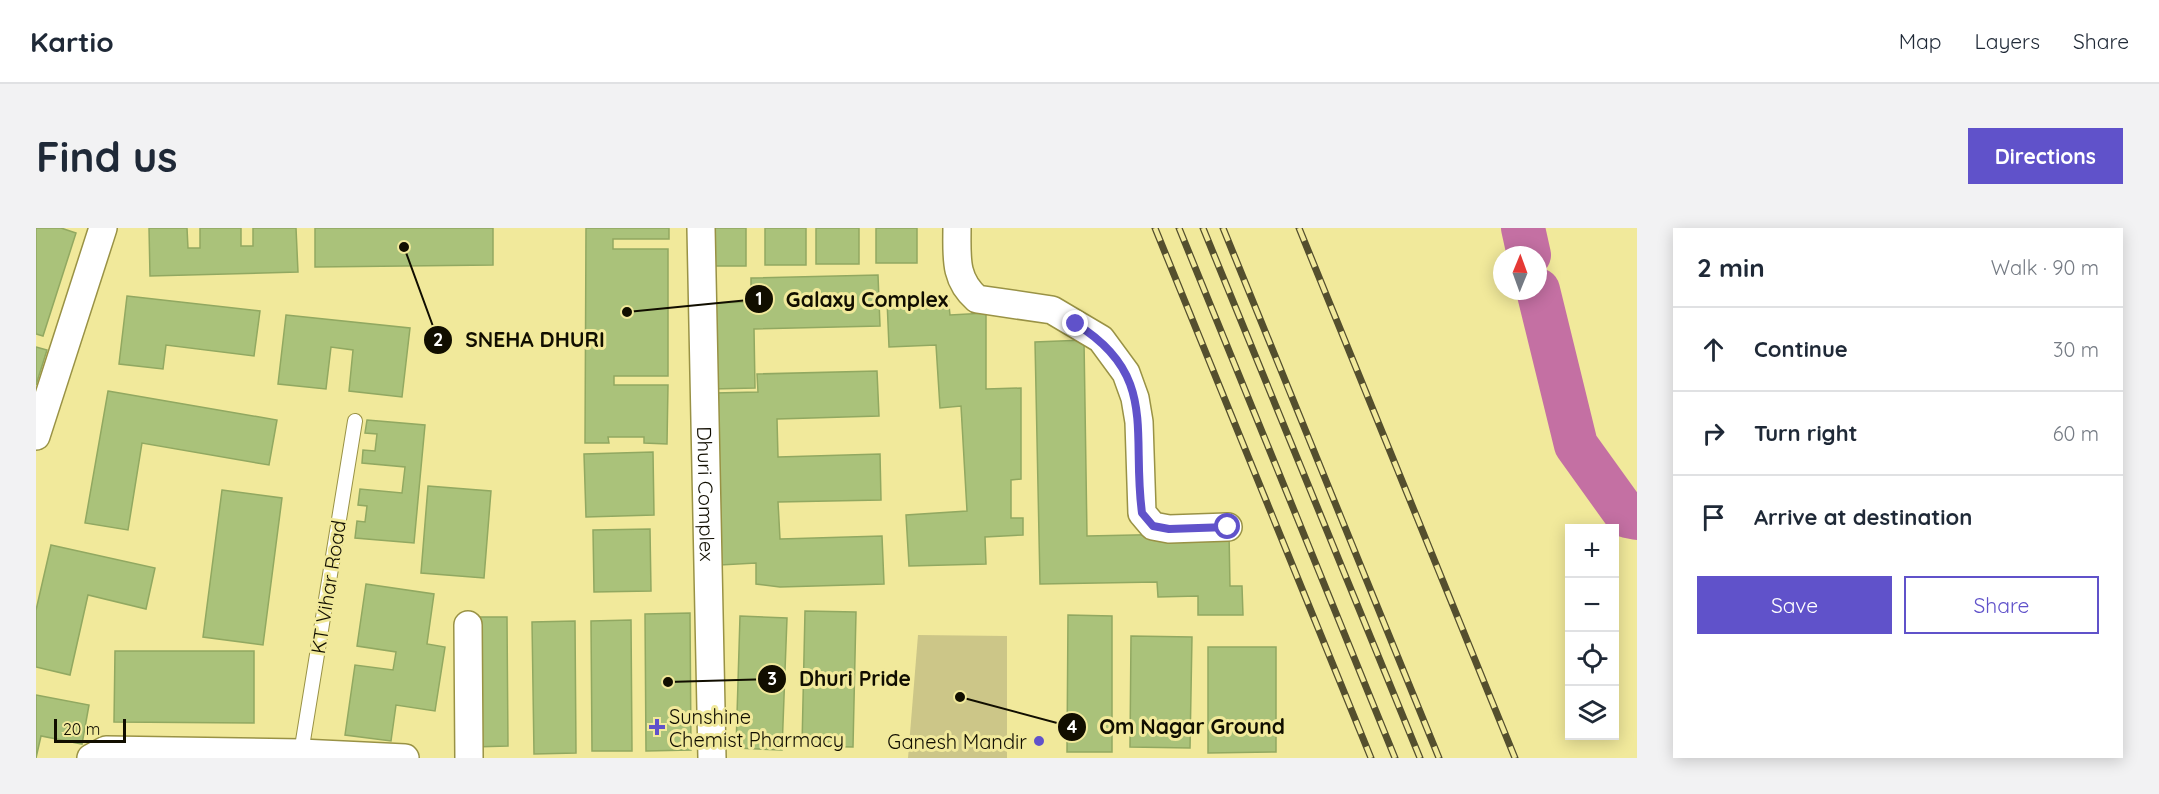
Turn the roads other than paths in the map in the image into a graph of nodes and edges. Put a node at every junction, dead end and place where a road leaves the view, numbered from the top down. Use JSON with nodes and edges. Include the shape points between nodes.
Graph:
{"nodes":[{"id":1,"x":103,"y":228,"type":"edge"},
{"id":2,"x":701,"y":228,"type":"edge"},
{"id":3,"x":957,"y":228,"type":"edge"},
{"id":4,"x":355,"y":421,"type":"dead end"},
{"id":5,"x":36,"y":436,"type":"edge"},
{"id":6,"x":1228,"y":527,"type":"dead end"},
{"id":7,"x":468,"y":625,"type":"dead end"},
{"id":8,"x":301,"y":753,"type":"junction"},
{"id":9,"x":91,"y":758,"type":"edge"},
{"id":10,"x":405,"y":758,"type":"edge"},
{"id":11,"x":469,"y":758,"type":"edge"},
{"id":12,"x":712,"y":758,"type":"edge"}],
"edges":[{"from":1,"to":5,"type":"street"},
{"from":2,"to":12,"type":"street","name":"Dhuri Complex"},
{"from":3,"to":6,"type":"street","via":[[957,270],[962,283],[977,299],[1052,310],[1101,339],[1126,373],[1139,422],[1142,513],[1153,526]]},
{"from":4,"to":8,"type":"lane","name":"KT Vihar Road"},
{"from":7,"to":11,"type":"street"},
{"from":8,"to":9,"type":"street","via":[[106,750]]},
{"from":8,"to":10,"type":"street"}]}
